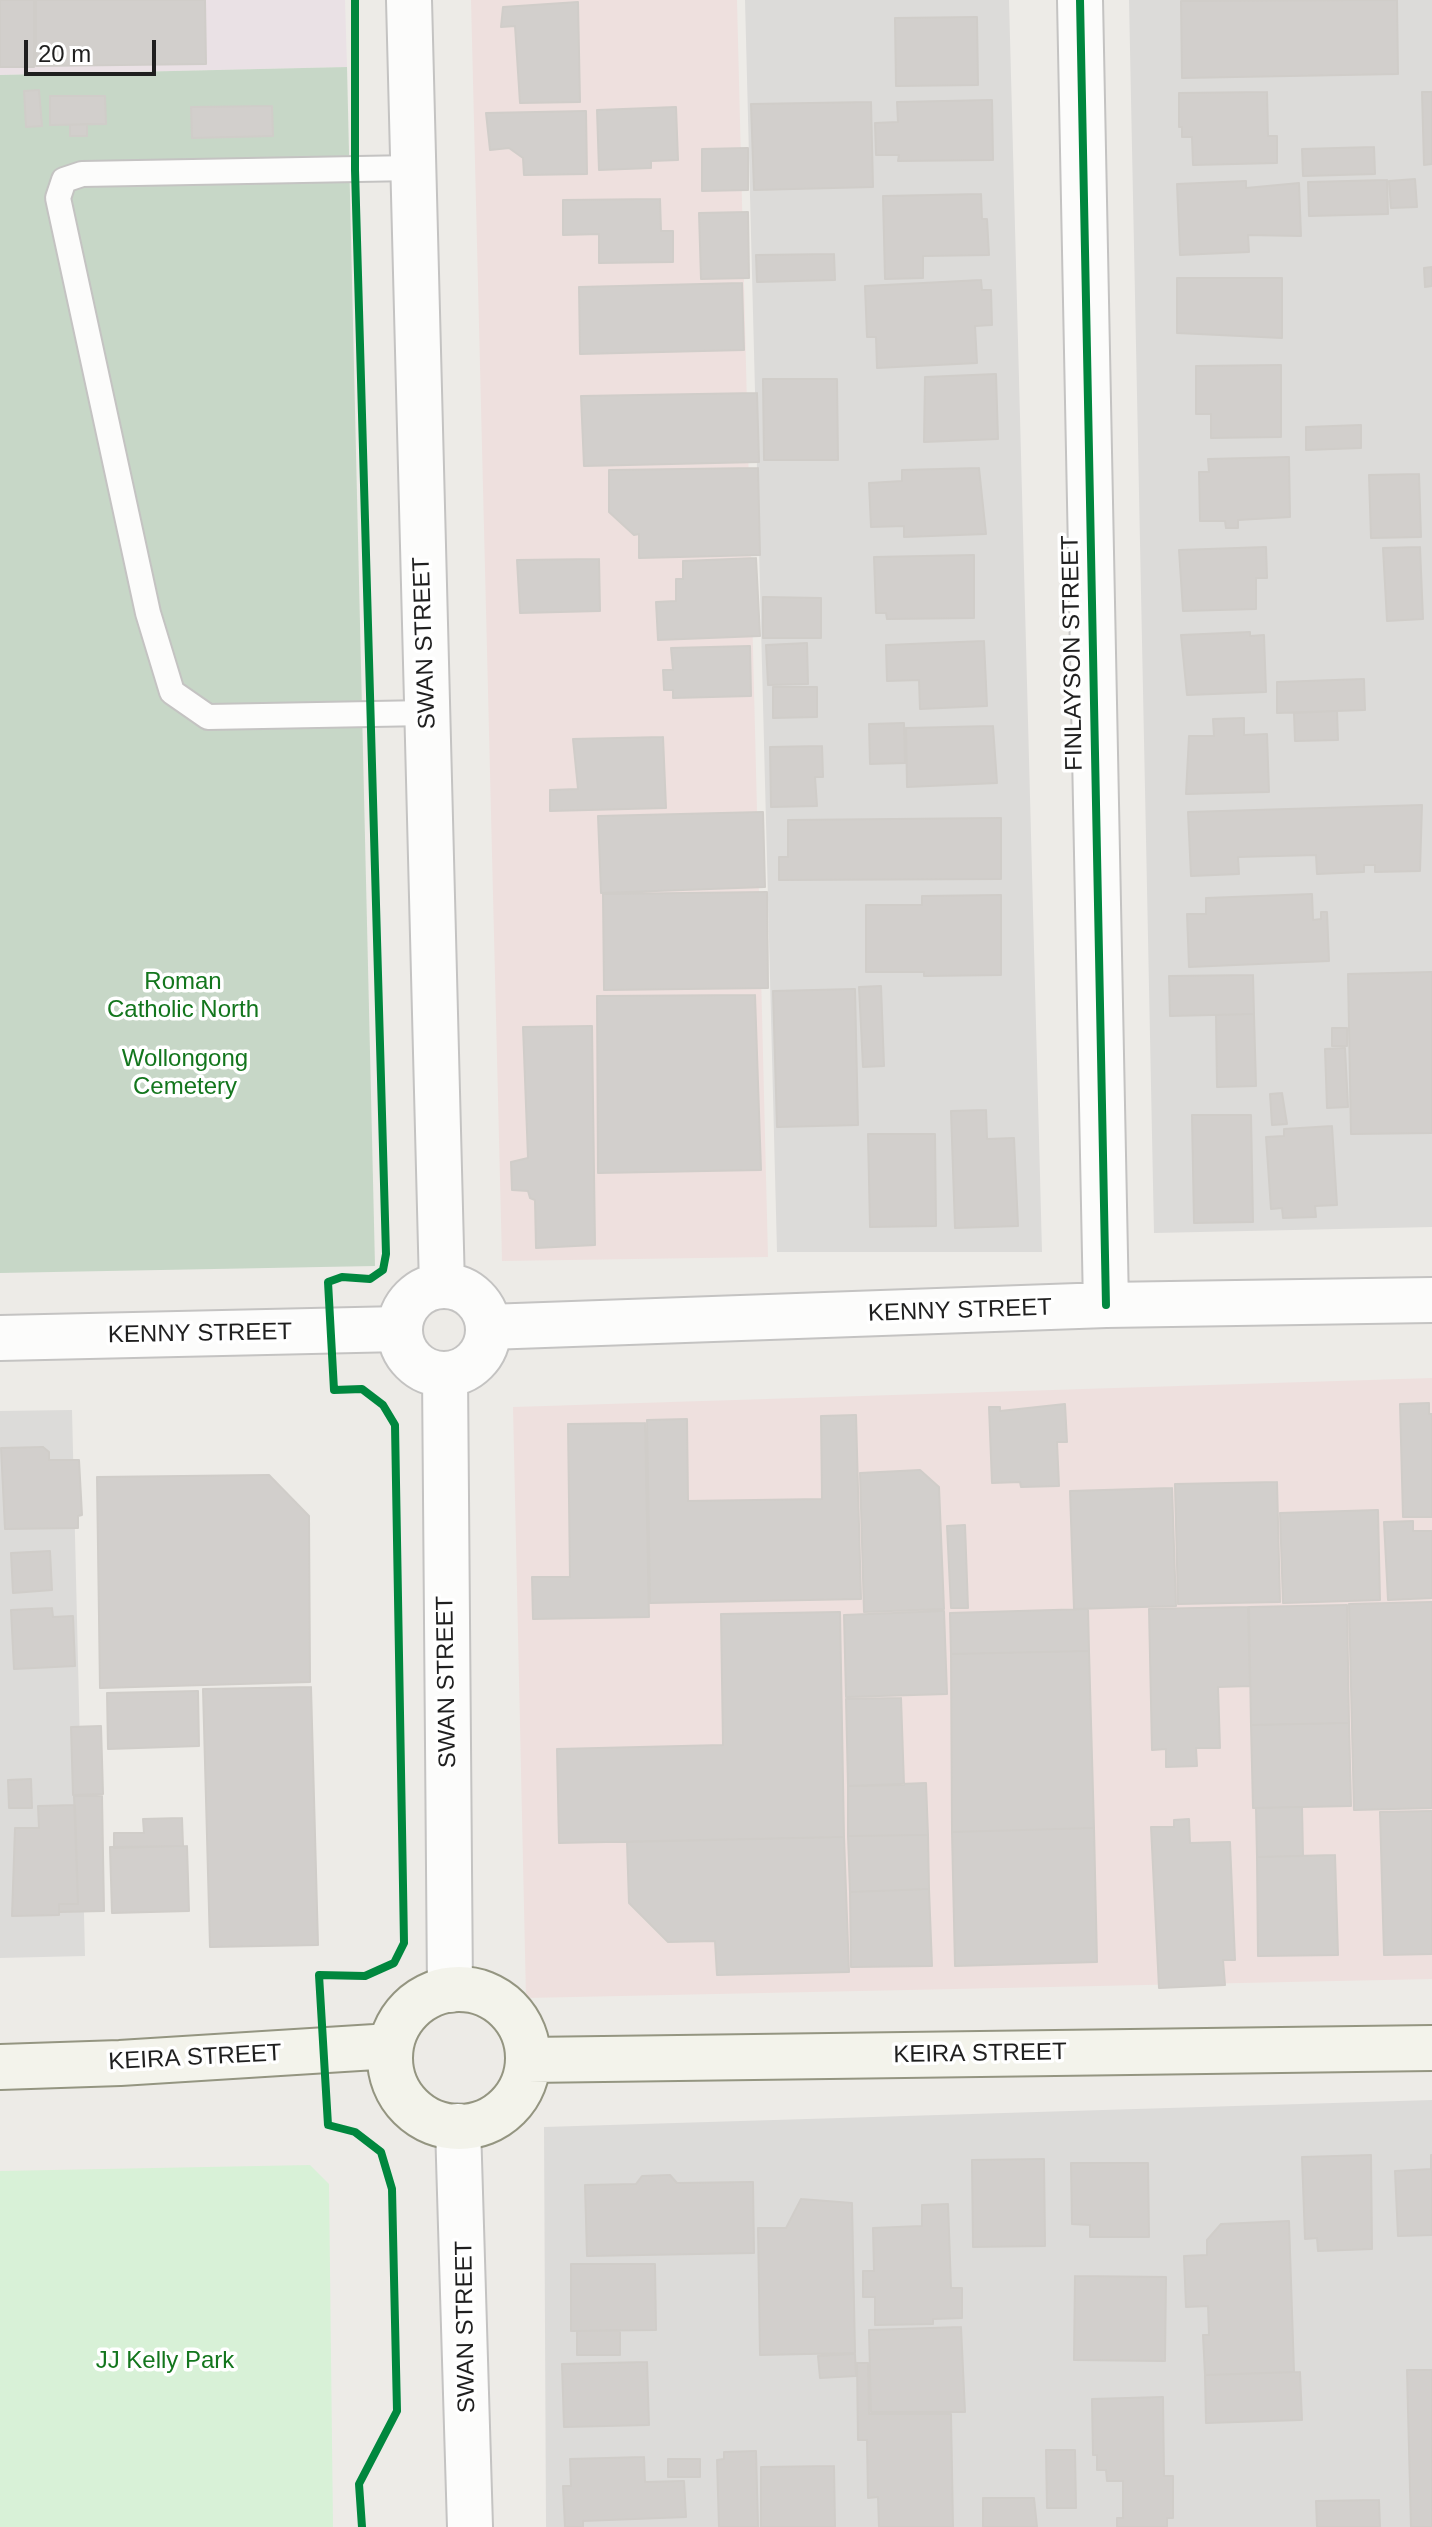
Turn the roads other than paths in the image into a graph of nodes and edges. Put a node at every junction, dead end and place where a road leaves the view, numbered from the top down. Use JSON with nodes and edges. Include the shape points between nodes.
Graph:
{"nodes":[{"id":1,"x":409,"y":0,"type":"edge"},
{"id":2,"x":1080,"y":0,"type":"edge"},
{"id":3,"x":413,"y":168,"type":"junction"},
{"id":4,"x":427,"y":713,"type":"junction"},
{"id":5,"x":442,"y":1286,"type":"junction"},
{"id":6,"x":1432,"y":1300,"type":"edge"},
{"id":7,"x":1106,"y":1305,"type":"junction"},
{"id":8,"x":488,"y":1327,"type":"junction"},
{"id":9,"x":400,"y":1329,"type":"junction"},
{"id":10,"x":0,"y":1338,"type":"edge"},
{"id":11,"x":445,"y":1374,"type":"junction"},
{"id":12,"x":450,"y":1990,"type":"junction"},
{"id":13,"x":391,"y":2046,"type":"junction"},
{"id":14,"x":1432,"y":2048,"type":"edge"},
{"id":15,"x":528,"y":2060,"type":"junction"},
{"id":16,"x":0,"y":2067,"type":"edge"},
{"id":17,"x":458,"y":2126,"type":"junction"},
{"id":18,"x":470,"y":2527,"type":"edge"}],
"edges":[{"from":1,"to":3,"type":"street","name":"SWAN STREET"},
{"from":2,"to":7,"type":"street","name":"FINLAYSON STREET"},
{"from":3,"to":4,"type":"street","name":"SWAN STREET"},
{"from":3,"to":4,"type":"lane","via":[[82,174],[64,180],[58,198],[148,613],[172,692],[208,717]]},
{"from":4,"to":5,"type":"street","name":"SWAN STREET"},
{"from":5,"to":8,"type":"street","via":[[465,1290],[485,1313]]},
{"from":5,"to":9,"type":"street","via":[[421,1291],[410,1301]]},
{"from":6,"to":7,"type":"street","name":"KENNY STREET"},
{"from":7,"to":8,"type":"street","name":"KENNY STREET"},
{"from":8,"to":11,"type":"street","via":[[481,1354],[471,1365]]},
{"from":9,"to":10,"type":"street","name":"KENNY STREET"},
{"from":9,"to":11,"type":"street","via":[[408,1356],[418,1366]]},
{"from":11,"to":12,"type":"street","name":"SWAN STREET"},
{"from":12,"to":13,"type":"main road","via":[[417,2003],[399,2023]]},
{"from":12,"to":15,"type":"main road","via":[[482,1993],[503,2005],[525,2036]]},
{"from":13,"to":16,"type":"main road","name":"KEIRA STREET"},
{"from":13,"to":17,"type":"main road","via":[[396,2089],[415,2112],[436,2124]]},
{"from":14,"to":15,"type":"main road","name":"KEIRA STREET"},
{"from":15,"to":17,"type":"main road","via":[[524,2084],[511,2105],[493,2119]]},
{"from":17,"to":18,"type":"street","name":"SWAN STREET"}]}
